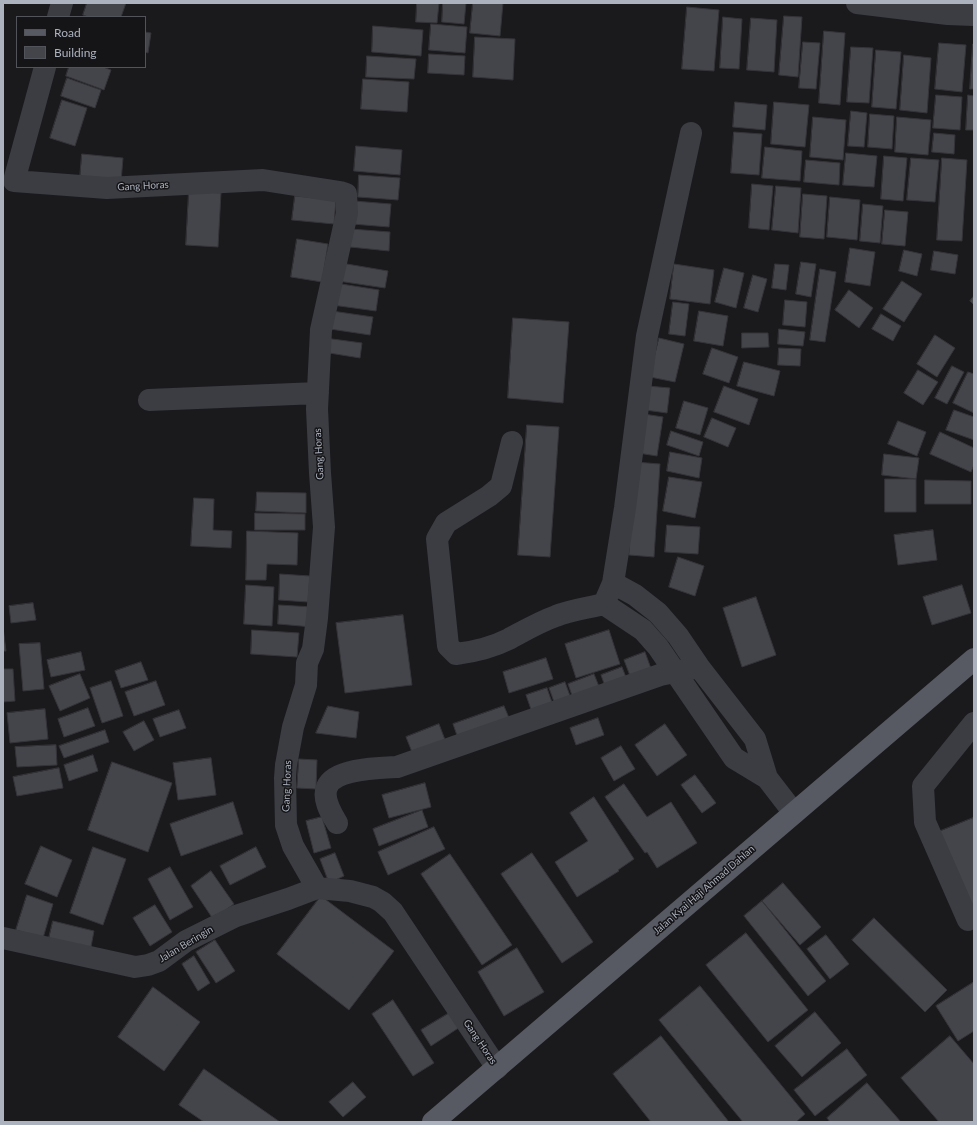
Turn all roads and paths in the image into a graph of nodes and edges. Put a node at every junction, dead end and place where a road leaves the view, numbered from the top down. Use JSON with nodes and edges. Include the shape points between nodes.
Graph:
{"nodes":[{"id":1,"x":62,"y":3,"type":"edge"},
{"id":2,"x":857,"y":3,"type":"edge"},
{"id":3,"x":974,"y":15,"type":"edge"},
{"id":4,"x":58,"y":16,"type":"edge"},
{"id":5,"x":45,"y":68,"type":"edge"},
{"id":6,"x":691,"y":133,"type":"dead end"},
{"id":7,"x":318,"y":393,"type":"junction"},
{"id":8,"x":149,"y":400,"type":"dead end"},
{"id":9,"x":512,"y":442,"type":"dead end"},
{"id":10,"x":613,"y":583,"type":"junction"},
{"id":11,"x":604,"y":604,"type":"junction"},
{"id":12,"x":974,"y":659,"type":"edge"},
{"id":13,"x":699,"y":667,"type":"junction"},
{"id":14,"x":675,"y":672,"type":"junction"},
{"id":15,"x":974,"y":723,"type":"edge"},
{"id":16,"x":766,"y":778,"type":"junction"},
{"id":17,"x":794,"y":813,"type":"junction"},
{"id":18,"x":337,"y":823,"type":"dead end"},
{"id":19,"x":317,"y":888,"type":"junction"},
{"id":20,"x":968,"y":920,"type":"dead end"},
{"id":21,"x":3,"y":938,"type":"edge"},
{"id":22,"x":497,"y":1068,"type":"junction"},
{"id":23,"x":433,"y":1122,"type":"edge"}],
"edges":[{"from":1,"to":4,"type":"street"},
{"from":2,"to":3,"type":"street"},
{"from":5,"to":7,"type":"street","name":"Gang Horas","via":[[14,181],[107,188],[263,180],[346,194],[347,213],[321,330]]},
{"from":6,"to":10,"type":"street","via":[[647,336]]},
{"from":7,"to":8,"type":"street"},
{"from":7,"to":19,"type":"street","name":"Gang Horas","via":[[324,527],[317,618],[313,649],[307,663],[306,685],[293,727],[286,765],[285,794],[286,825],[294,846]]},
{"from":9,"to":11,"type":"street","via":[[501,486],[446,523],[437,539],[448,646],[456,654],[467,653],[494,645],[557,615]]},
{"from":10,"to":11,"type":"street"},
{"from":10,"to":13,"type":"street","via":[[635,595],[658,613],[678,636]]},
{"from":11,"to":14,"type":"street","via":[[643,630]]},
{"from":12,"to":17,"type":"main road","name":"Jalan Kyai Haji Ahmad Dahlan"},
{"from":13,"to":14,"type":"street"},
{"from":13,"to":16,"type":"street","via":[[755,739]]},
{"from":14,"to":16,"type":"street","via":[[734,758]]},
{"from":14,"to":18,"type":"street","via":[[660,675],[397,768],[371,768],[335,778],[327,787],[326,799]]},
{"from":15,"to":20,"type":"street","via":[[923,786],[925,822]]},
{"from":16,"to":17,"type":"street"},
{"from":17,"to":22,"type":"main road","name":"Jalan Kyai Haji Ahmad Dahlan"},
{"from":19,"to":21,"type":"street","name":"Jalan Beringin","via":[[236,916],[186,942],[159,961],[142,966],[135,967]]},
{"from":19,"to":22,"type":"street","name":"Gang Horas","via":[[350,891],[373,897],[390,909]]},
{"from":22,"to":23,"type":"main road","name":"Jalan Kyai Haji Ahmad Dahlan"}]}
